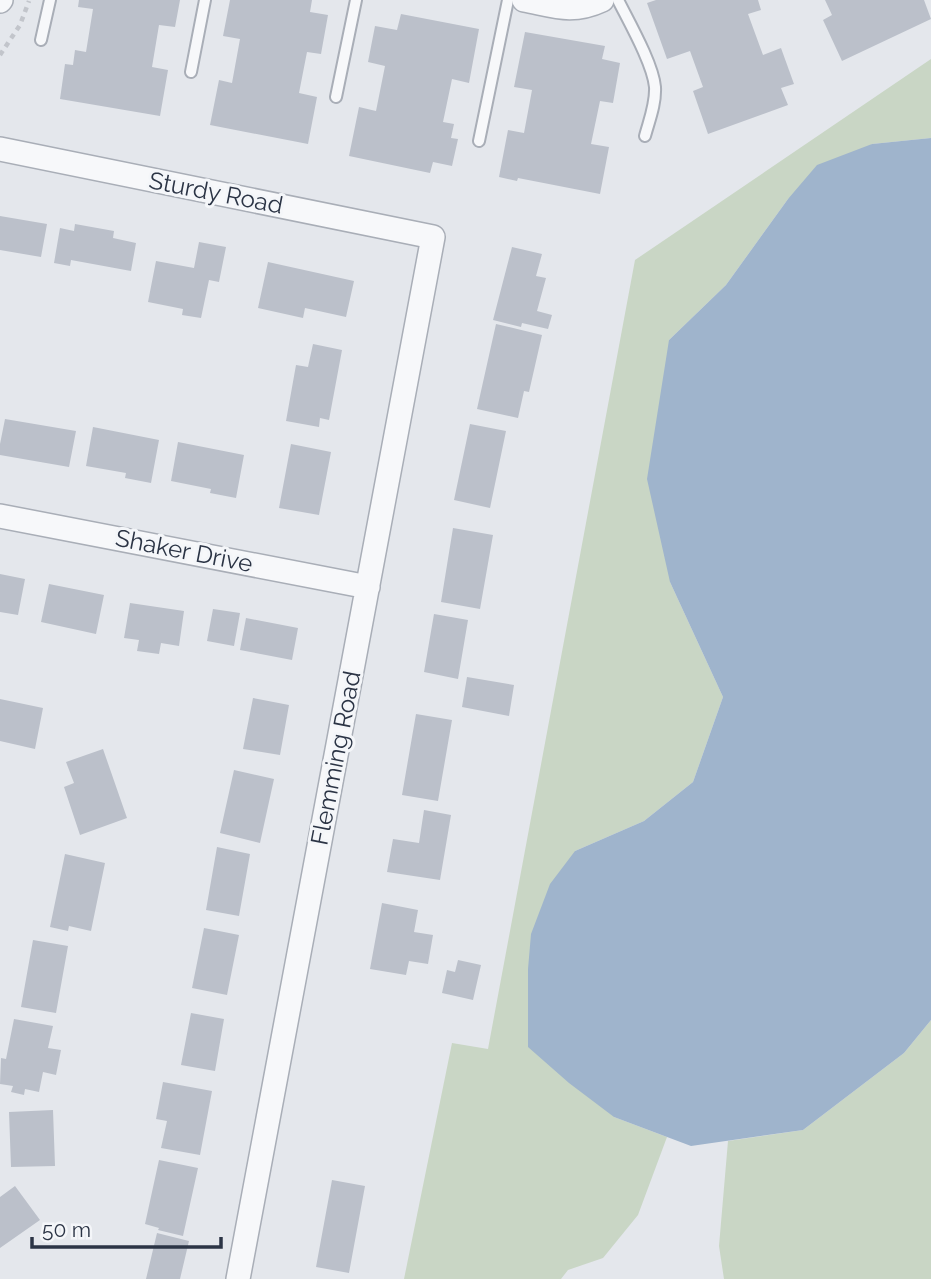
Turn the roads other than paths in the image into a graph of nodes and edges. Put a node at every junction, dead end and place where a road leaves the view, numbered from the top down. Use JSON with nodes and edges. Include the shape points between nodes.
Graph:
{"nodes":[{"id":1,"x":50,"y":0,"type":"edge"},
{"id":2,"x":205,"y":0,"type":"edge"},
{"id":3,"x":356,"y":0,"type":"edge"},
{"id":4,"x":509,"y":0,"type":"edge"},
{"id":5,"x":524,"y":0,"type":"edge"},
{"id":6,"x":602,"y":0,"type":"edge"},
{"id":7,"x":618,"y":0,"type":"edge"},
{"id":8,"x":41,"y":40,"type":"dead end"},
{"id":9,"x":191,"y":72,"type":"dead end"},
{"id":10,"x":336,"y":97,"type":"dead end"},
{"id":11,"x":645,"y":136,"type":"dead end"},
{"id":12,"x":479,"y":141,"type":"dead end"},
{"id":13,"x":0,"y":149,"type":"edge"},
{"id":14,"x":433,"y":237,"type":"joint"},
{"id":15,"x":0,"y":516,"type":"edge"},
{"id":16,"x":368,"y":587,"type":"junction"},
{"id":17,"x":238,"y":1279,"type":"edge"}],
"edges":[{"from":1,"to":8,"type":"lane"},
{"from":2,"to":9,"type":"lane"},
{"from":3,"to":10,"type":"lane"},
{"from":4,"to":12,"type":"lane"},
{"from":5,"to":6,"type":"street","via":[[566,8],[588,7]]},
{"from":7,"to":11,"type":"lane","via":[[652,71],[654,102]]},
{"from":13,"to":14,"type":"street","name":"Sturdy Road"},
{"from":14,"to":16,"type":"street","name":"Flemming Road"},
{"from":15,"to":16,"type":"street","name":"Shaker Drive"},
{"from":16,"to":17,"type":"street","name":"Flemming Road"}]}
